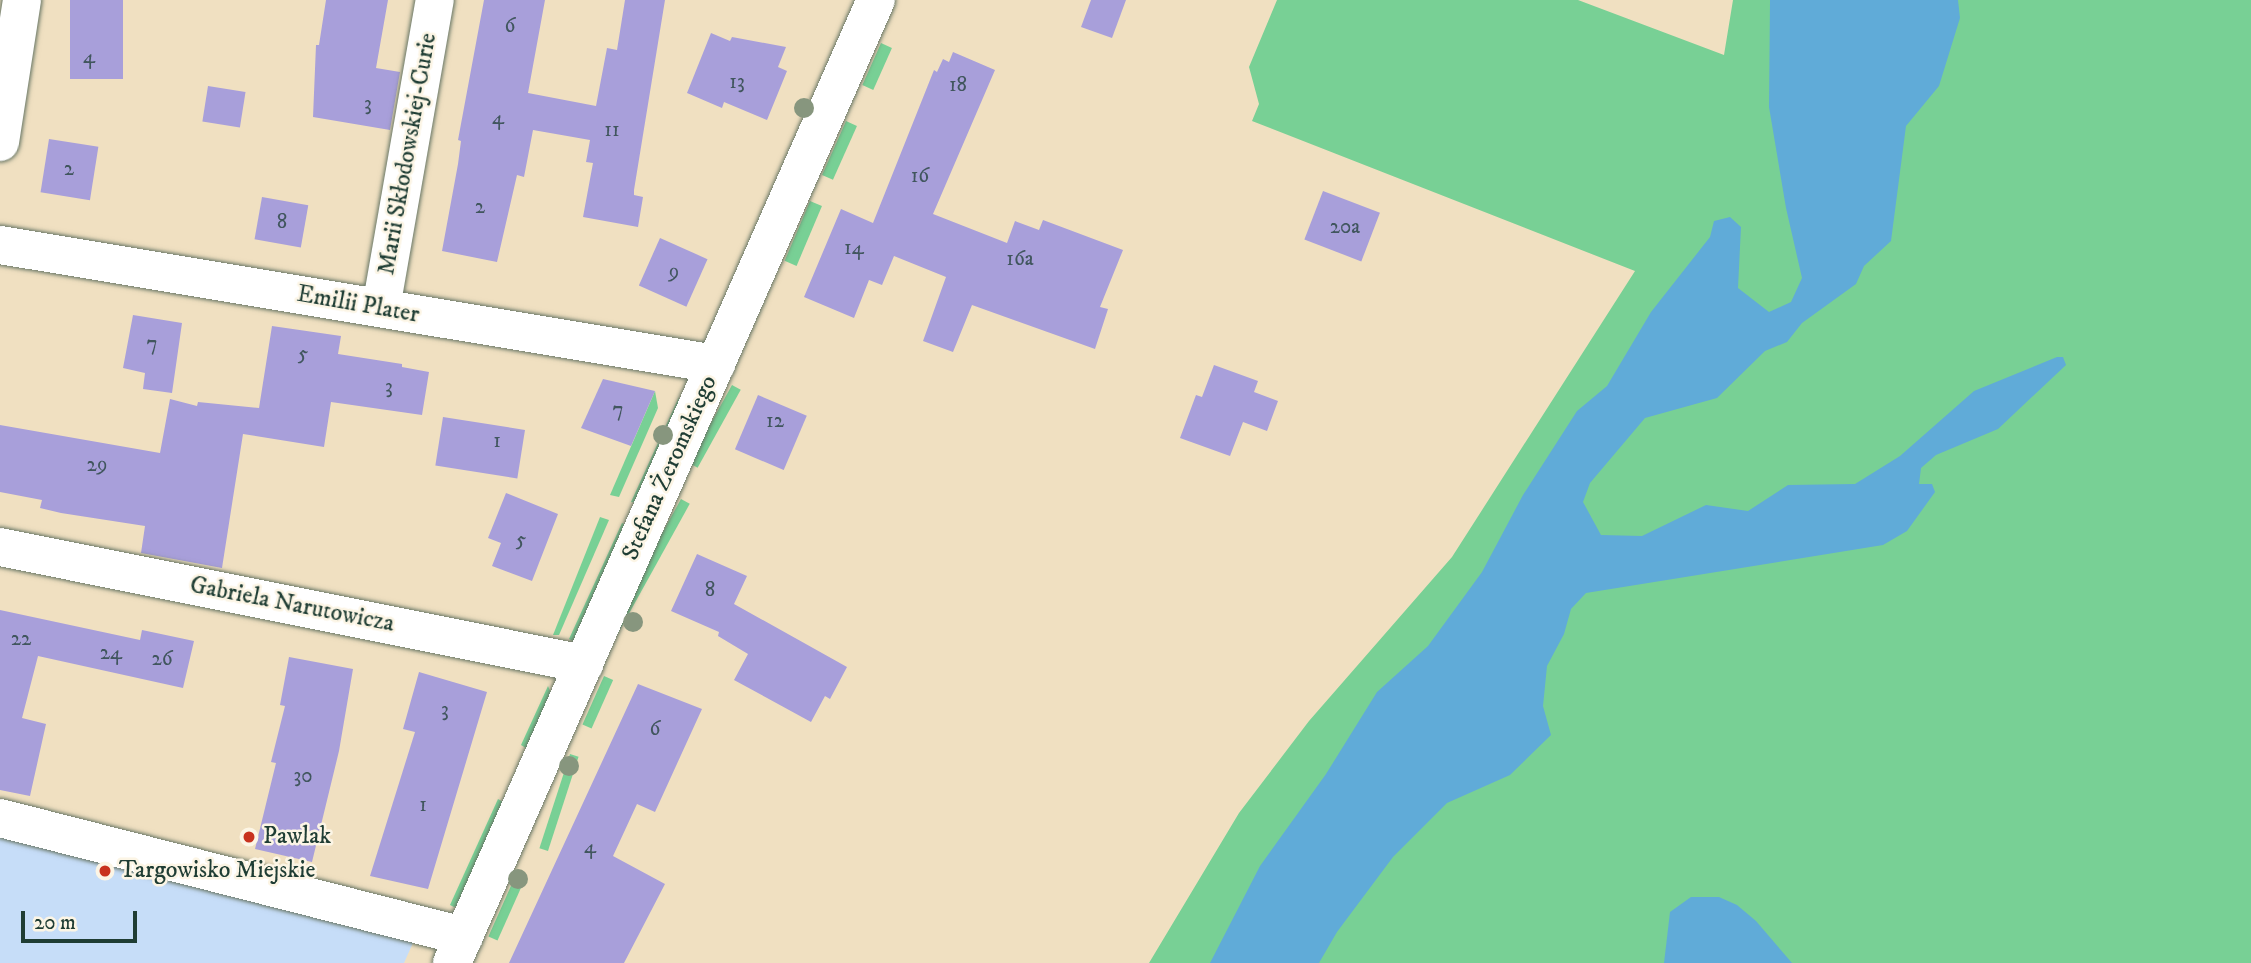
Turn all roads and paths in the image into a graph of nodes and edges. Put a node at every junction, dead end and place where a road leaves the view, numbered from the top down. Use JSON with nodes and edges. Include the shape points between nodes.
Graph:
{"nodes":[{"id":1,"x":22,"y":0,"type":"edge"},
{"id":2,"x":435,"y":0,"type":"edge"},
{"id":3,"x":876,"y":0,"type":"edge"},
{"id":4,"x":0,"y":142,"type":"edge"},
{"id":5,"x":0,"y":245,"type":"edge"},
{"id":6,"x":381,"y":308,"type":"junction"},
{"id":7,"x":716,"y":364,"type":"junction"},
{"id":8,"x":0,"y":547,"type":"edge"},
{"id":9,"x":584,"y":664,"type":"junction"},
{"id":10,"x":0,"y":818,"type":"edge"},
{"id":11,"x":458,"y":950,"type":"edge"}],
"edges":[{"from":1,"to":4,"type":"street"},
{"from":2,"to":6,"type":"street","name":"Marii Skłodowskiej-Curie"},
{"from":3,"to":7,"type":"street","name":"Stefana Żeromskiego"},
{"from":5,"to":6,"type":"street","name":"Emilii Plater"},
{"from":6,"to":7,"type":"street","name":"Emilii Plater"},
{"from":7,"to":9,"type":"street","name":"Stefana Żeromskiego"},
{"from":8,"to":9,"type":"street","name":"Gabriela Narutowicza"},
{"from":9,"to":11,"type":"street","name":"Stefana Żeromskiego"},
{"from":10,"to":11,"type":"street"}]}
